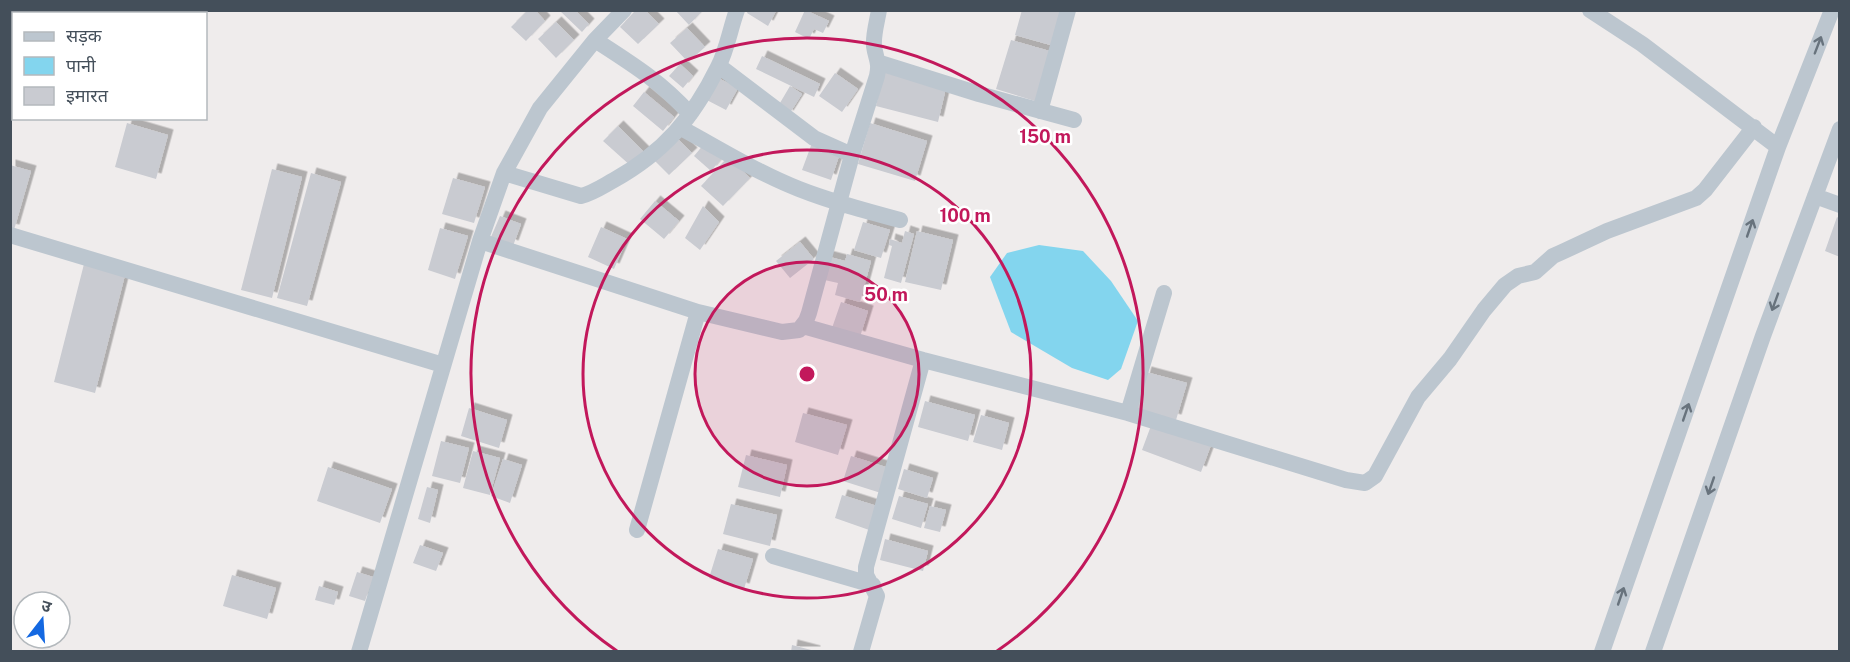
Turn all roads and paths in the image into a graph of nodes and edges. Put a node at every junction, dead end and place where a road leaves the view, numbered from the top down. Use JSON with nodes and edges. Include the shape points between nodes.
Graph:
{"nodes":[{"id":1,"x":624,"y":10,"type":"edge"},
{"id":2,"x":737,"y":10,"type":"edge"},
{"id":3,"x":879,"y":10,"type":"edge"},
{"id":4,"x":1068,"y":10,"type":"edge"},
{"id":5,"x":1590,"y":10,"type":"edge"},
{"id":6,"x":1832,"y":10,"type":"edge"},
{"id":7,"x":596,"y":40,"type":"junction"},
{"id":8,"x":880,"y":63,"type":"junction"},
{"id":9,"x":719,"y":66,"type":"junction"},
{"id":10,"x":1040,"y":111,"type":"junction"},
{"id":11,"x":1074,"y":120,"type":"dead end"},
{"id":12,"x":685,"y":121,"type":"junction"},
{"id":13,"x":1754,"y":127,"type":"junction"},
{"id":14,"x":1839,"y":129,"type":"edge"},
{"id":15,"x":1778,"y":147,"type":"junction"},
{"id":16,"x":852,"y":155,"type":"junction"},
{"id":17,"x":504,"y":173,"type":"junction"},
{"id":18,"x":1815,"y":196,"type":"junction"},
{"id":19,"x":839,"y":203,"type":"junction"},
{"id":20,"x":1839,"y":206,"type":"edge"},
{"id":21,"x":900,"y":220,"type":"dead end"},
{"id":22,"x":10,"y":235,"type":"edge"},
{"id":23,"x":480,"y":242,"type":"junction"},
{"id":24,"x":1164,"y":293,"type":"dead end"},
{"id":25,"x":698,"y":312,"type":"junction"},
{"id":26,"x":803,"y":326,"type":"junction"},
{"id":27,"x":923,"y":360,"type":"junction"},
{"id":28,"x":442,"y":365,"type":"junction"},
{"id":29,"x":1128,"y":413,"type":"junction"},
{"id":30,"x":637,"y":530,"type":"dead end"},
{"id":31,"x":773,"y":556,"type":"dead end"},
{"id":32,"x":873,"y":585,"type":"junction"},
{"id":33,"x":359,"y":651,"type":"edge"},
{"id":34,"x":861,"y":651,"type":"edge"},
{"id":35,"x":1602,"y":651,"type":"edge"},
{"id":36,"x":1653,"y":651,"type":"edge"}],
"edges":[{"from":1,"to":7,"type":"street"},
{"from":2,"to":9,"type":"street"},
{"from":3,"to":8,"type":"street","via":[[874,46]]},
{"from":4,"to":10,"type":"street"},
{"from":5,"to":13,"type":"street"},
{"from":15,"to":6,"type":"street","one_way":true},
{"from":7,"to":12,"type":"street","via":[[670,92]]},
{"from":7,"to":17,"type":"street","via":[[540,108]]},
{"from":8,"to":10,"type":"street"},
{"from":8,"to":16,"type":"street"},
{"from":9,"to":12,"type":"street"},
{"from":9,"to":16,"type":"street","via":[[814,138]]},
{"from":10,"to":11,"type":"street"},
{"from":12,"to":17,"type":"street","via":[[662,148],[589,194],[581,196]]},
{"from":12,"to":19,"type":"street","via":[[776,179]]},
{"from":13,"to":15,"type":"street"},
{"from":13,"to":29,"type":"street","via":[[1696,198],[1607,231],[1553,256],[1535,272],[1518,276],[1505,285],[1418,397],[1370,481],[1358,484]]},
{"from":14,"to":18,"type":"street"},
{"from":35,"to":15,"type":"street","one_way":true},
{"from":16,"to":19,"type":"street"},
{"from":17,"to":23,"type":"street"},
{"from":18,"to":20,"type":"street"},
{"from":18,"to":36,"type":"street","one_way":true},
{"from":19,"to":21,"type":"street"},
{"from":19,"to":26,"type":"street"},
{"from":22,"to":28,"type":"street"},
{"from":23,"to":25,"type":"street"},
{"from":23,"to":28,"type":"street"},
{"from":24,"to":29,"type":"street"},
{"from":25,"to":26,"type":"street","via":[[782,332]]},
{"from":25,"to":30,"type":"street"},
{"from":26,"to":27,"type":"street"},
{"from":27,"to":29,"type":"street"},
{"from":27,"to":32,"type":"street","via":[[866,567]]},
{"from":28,"to":33,"type":"street"},
{"from":31,"to":32,"type":"street"},
{"from":32,"to":34,"type":"street","via":[[876,602]]}]}
